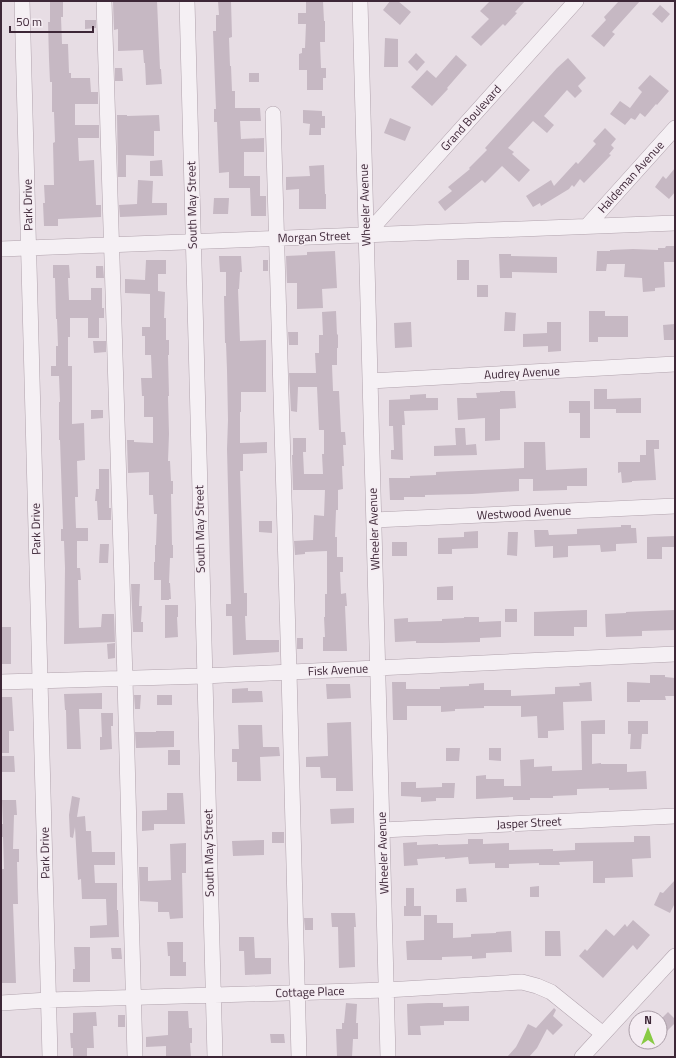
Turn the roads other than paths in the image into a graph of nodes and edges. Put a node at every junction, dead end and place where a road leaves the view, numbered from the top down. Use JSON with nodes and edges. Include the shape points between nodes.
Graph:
{"nodes":[{"id":1,"x":22,"y":1,"type":"edge"},
{"id":2,"x":104,"y":1,"type":"edge"},
{"id":3,"x":187,"y":1,"type":"edge"},
{"id":4,"x":360,"y":1,"type":"edge"},
{"id":5,"x":576,"y":1,"type":"edge"},
{"id":6,"x":273,"y":114,"type":"dead end"},
{"id":7,"x":675,"y":128,"type":"edge"},
{"id":8,"x":675,"y":222,"type":"edge"},
{"id":9,"x":587,"y":226,"type":"junction"},
{"id":10,"x":366,"y":235,"type":"junction"},
{"id":11,"x":276,"y":238,"type":"junction"},
{"id":12,"x":193,"y":241,"type":"junction"},
{"id":13,"x":111,"y":244,"type":"junction"},
{"id":14,"x":29,"y":248,"type":"junction"},
{"id":15,"x":1,"y":249,"type":"edge"},
{"id":16,"x":675,"y":364,"type":"edge"},
{"id":17,"x":370,"y":381,"type":"junction"},
{"id":18,"x":675,"y":506,"type":"edge"},
{"id":19,"x":374,"y":520,"type":"junction"},
{"id":20,"x":675,"y":654,"type":"edge"},
{"id":21,"x":378,"y":668,"type":"junction"},
{"id":22,"x":289,"y":672,"type":"junction"},
{"id":23,"x":204,"y":676,"type":"junction"},
{"id":24,"x":125,"y":679,"type":"junction"},
{"id":25,"x":40,"y":681,"type":"junction"},
{"id":26,"x":1,"y":682,"type":"edge"},
{"id":27,"x":675,"y":816,"type":"edge"},
{"id":28,"x":382,"y":830,"type":"junction"},
{"id":29,"x":675,"y":956,"type":"edge"},
{"id":30,"x":386,"y":990,"type":"junction"},
{"id":31,"x":297,"y":993,"type":"junction"},
{"id":32,"x":212,"y":996,"type":"junction"},
{"id":33,"x":133,"y":998,"type":"junction"},
{"id":34,"x":48,"y":1000,"type":"junction"},
{"id":35,"x":1,"y":1003,"type":"edge"},
{"id":36,"x":603,"y":1034,"type":"junction"},
{"id":37,"x":50,"y":1057,"type":"edge"},
{"id":38,"x":135,"y":1057,"type":"edge"},
{"id":39,"x":215,"y":1057,"type":"edge"},
{"id":40,"x":299,"y":1057,"type":"edge"},
{"id":41,"x":388,"y":1057,"type":"edge"},
{"id":42,"x":582,"y":1057,"type":"edge"}],
"edges":[{"from":1,"to":14,"type":"street","name":"Park Drive"},
{"from":2,"to":13,"type":"street"},
{"from":3,"to":12,"type":"street","name":"South May Street"},
{"from":4,"to":10,"type":"street","name":"Wheeler Avenue"},
{"from":5,"to":10,"type":"street","name":"Grand Boulevard"},
{"from":6,"to":11,"type":"street"},
{"from":7,"to":9,"type":"street","name":"Haldeman Avenue"},
{"from":8,"to":9,"type":"street","name":"Morgan Street"},
{"from":9,"to":10,"type":"street","name":"Morgan Street"},
{"from":10,"to":11,"type":"street","name":"Morgan Street"},
{"from":10,"to":17,"type":"street","name":"Wheeler Avenue"},
{"from":11,"to":12,"type":"street","name":"Morgan Street"},
{"from":11,"to":22,"type":"street"},
{"from":12,"to":13,"type":"street","name":"Morgan Street"},
{"from":12,"to":23,"type":"street","name":"South May Street"},
{"from":13,"to":14,"type":"street","name":"Morgan Street"},
{"from":13,"to":24,"type":"street"},
{"from":14,"to":15,"type":"street","name":"Morgan Street"},
{"from":14,"to":25,"type":"street","name":"Park Drive"},
{"from":16,"to":17,"type":"street","name":"Audrey Avenue"},
{"from":17,"to":19,"type":"street","name":"Wheeler Avenue"},
{"from":18,"to":19,"type":"street","name":"Westwood Avenue"},
{"from":19,"to":21,"type":"street","name":"Wheeler Avenue"},
{"from":20,"to":21,"type":"street","name":"Fisk Avenue"},
{"from":21,"to":22,"type":"street","name":"Fisk Avenue"},
{"from":21,"to":28,"type":"street","name":"Wheeler Avenue"},
{"from":22,"to":23,"type":"street","name":"Fisk Avenue"},
{"from":22,"to":31,"type":"street"},
{"from":23,"to":24,"type":"street","name":"Fisk Avenue"},
{"from":23,"to":32,"type":"street","name":"South May Street"},
{"from":24,"to":25,"type":"street","name":"Fisk Avenue"},
{"from":24,"to":33,"type":"street"},
{"from":25,"to":26,"type":"street","name":"Fisk Avenue"},
{"from":25,"to":34,"type":"street","name":"Park Drive"},
{"from":27,"to":28,"type":"street","name":"Jasper Street"},
{"from":28,"to":30,"type":"street","name":"Wheeler Avenue"},
{"from":29,"to":36,"type":"street"},
{"from":30,"to":31,"type":"street","name":"Cottage Place"},
{"from":30,"to":36,"type":"street","name":"Cottage Place","via":[[522,982],[552,992]]},
{"from":30,"to":41,"type":"street","name":"Wheeler Avenue"},
{"from":31,"to":32,"type":"street","name":"Cottage Place"},
{"from":31,"to":40,"type":"street"},
{"from":32,"to":33,"type":"street","name":"Cottage Place"},
{"from":32,"to":39,"type":"street","name":"South May Street"},
{"from":33,"to":34,"type":"street","name":"Cottage Place"},
{"from":33,"to":38,"type":"street"},
{"from":34,"to":35,"type":"street","name":"Cottage Place"},
{"from":34,"to":37,"type":"street","name":"Park Drive"},
{"from":36,"to":42,"type":"street"}]}
